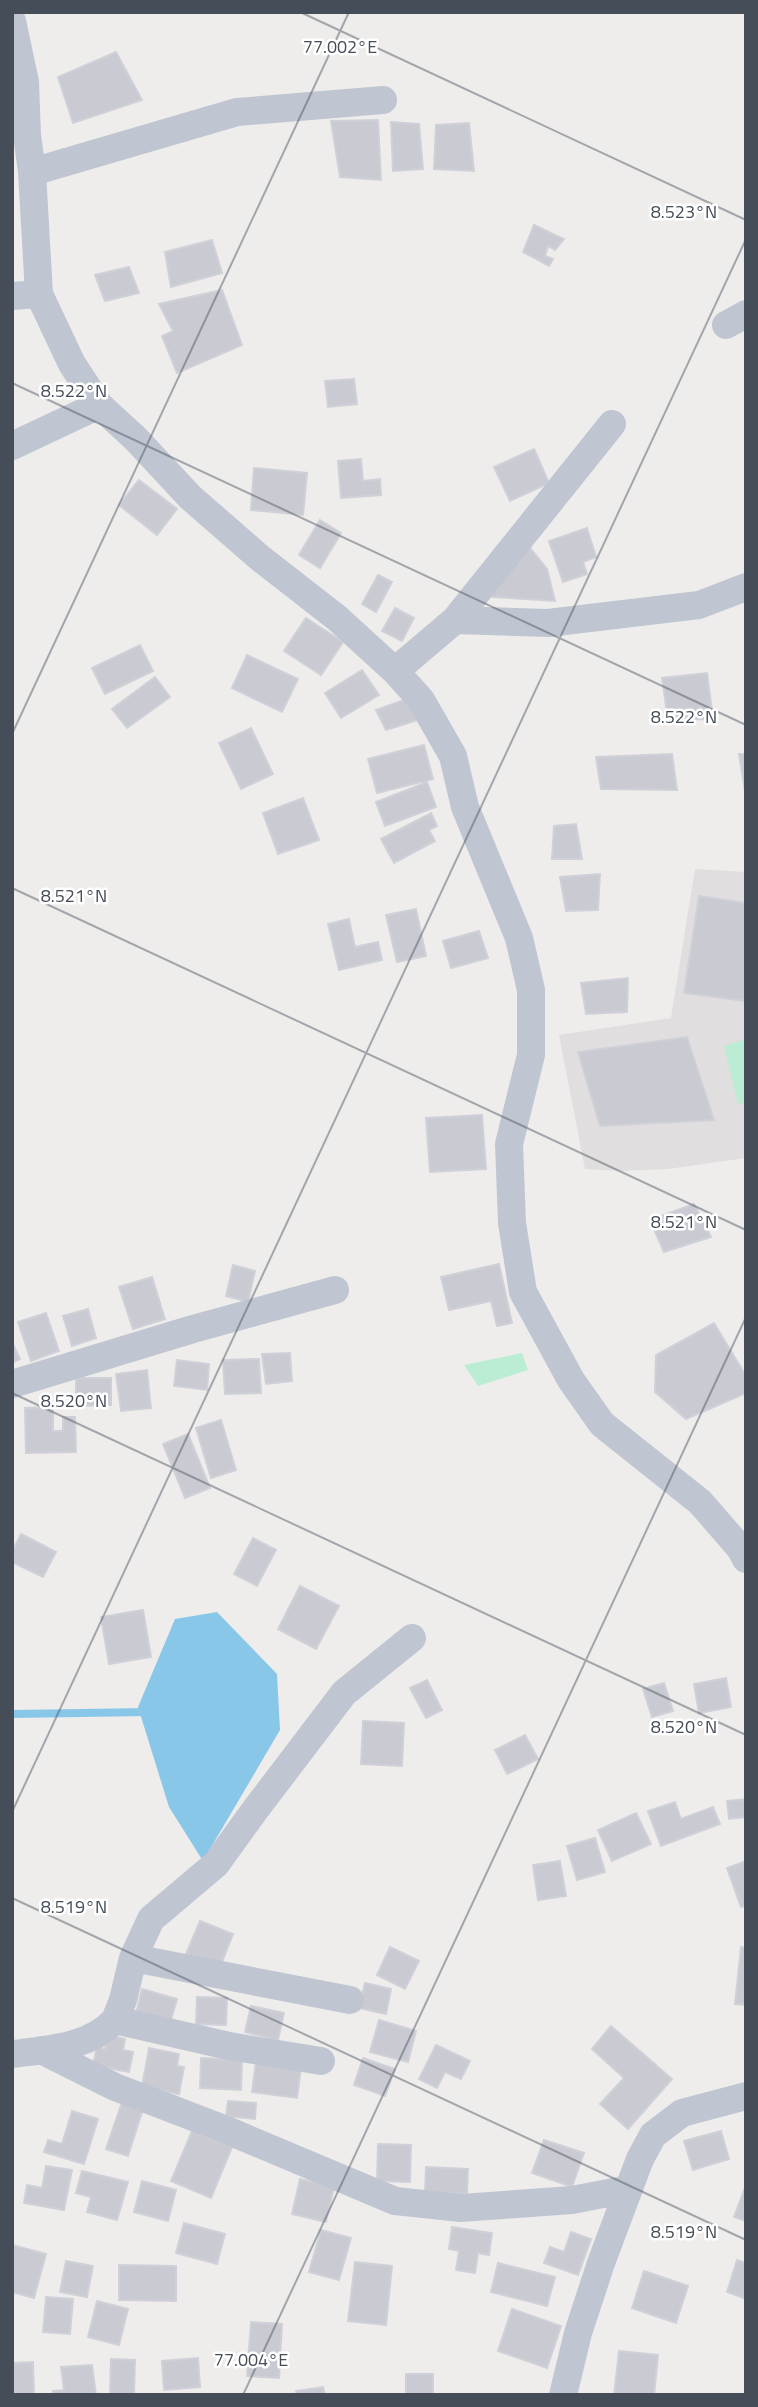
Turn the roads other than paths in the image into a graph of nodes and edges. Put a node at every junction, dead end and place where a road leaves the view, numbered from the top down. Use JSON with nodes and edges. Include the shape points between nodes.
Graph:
{"nodes":[{"id":1,"x":12,"y":20,"type":"edge"},
{"id":2,"x":383,"y":100,"type":"dead end"},
{"id":3,"x":20,"y":136,"type":"edge"},
{"id":4,"x":33,"y":172,"type":"junction"},
{"id":5,"x":26,"y":295,"type":"edge"},
{"id":6,"x":99,"y":405,"type":"junction"},
{"id":7,"x":612,"y":424,"type":"dead end"},
{"id":8,"x":12,"y":446,"type":"edge"},
{"id":9,"x":746,"y":587,"type":"edge"},
{"id":10,"x":455,"y":620,"type":"junction"},
{"id":11,"x":395,"y":671,"type":"junction"},
{"id":12,"x":335,"y":1290,"type":"dead end"},
{"id":13,"x":12,"y":1384,"type":"edge"},
{"id":14,"x":746,"y":1559,"type":"edge"},
{"id":15,"x":412,"y":1638,"type":"dead end"},
{"id":16,"x":133,"y":1958,"type":"junction"},
{"id":17,"x":350,"y":2000,"type":"dead end"},
{"id":18,"x":115,"y":2020,"type":"junction"},
{"id":19,"x":41,"y":2050,"type":"junction"},
{"id":20,"x":12,"y":2054,"type":"edge"},
{"id":21,"x":12,"y":2059,"type":"edge"},
{"id":22,"x":321,"y":2062,"type":"dead end"},
{"id":23,"x":746,"y":2096,"type":"edge"},
{"id":24,"x":629,"y":2189,"type":"junction"},
{"id":25,"x":563,"y":2395,"type":"edge"}],
"edges":[{"from":1,"to":3,"type":"street","via":[[25,82]]},
{"from":2,"to":4,"type":"street","via":[[237,112]]},
{"from":3,"to":4,"type":"street"},
{"from":4,"to":5,"type":"street"},
{"from":5,"to":6,"type":"street"},
{"from":6,"to":8,"type":"street"},
{"from":6,"to":11,"type":"street","via":[[190,497]]},
{"from":7,"to":10,"type":"street"},
{"from":9,"to":10,"type":"street","via":[[699,605],[548,623]]},
{"from":10,"to":11,"type":"street"},
{"from":11,"to":14,"type":"street","via":[[421,700],[453,756],[465,807],[519,938],[531,990],[531,1055],[509,1144],[512,1223],[523,1292],[571,1380],[603,1424],[699,1503]]},
{"from":12,"to":13,"type":"street"},
{"from":15,"to":16,"type":"street","via":[[344,1693],[216,1864],[151,1920]]},
{"from":16,"to":17,"type":"street"},
{"from":16,"to":18,"type":"street"},
{"from":18,"to":19,"type":"street","via":[[86,2041]]},
{"from":18,"to":22,"type":"street"},
{"from":19,"to":20,"type":"street"},
{"from":19,"to":24,"type":"street","via":[[115,2087],[396,2201],[461,2208],[572,2200]]},
{"from":20,"to":21,"type":"street"},
{"from":23,"to":24,"type":"street","via":[[682,2113],[653,2135]]},
{"from":24,"to":25,"type":"street","via":[[582,2322]]}]}
